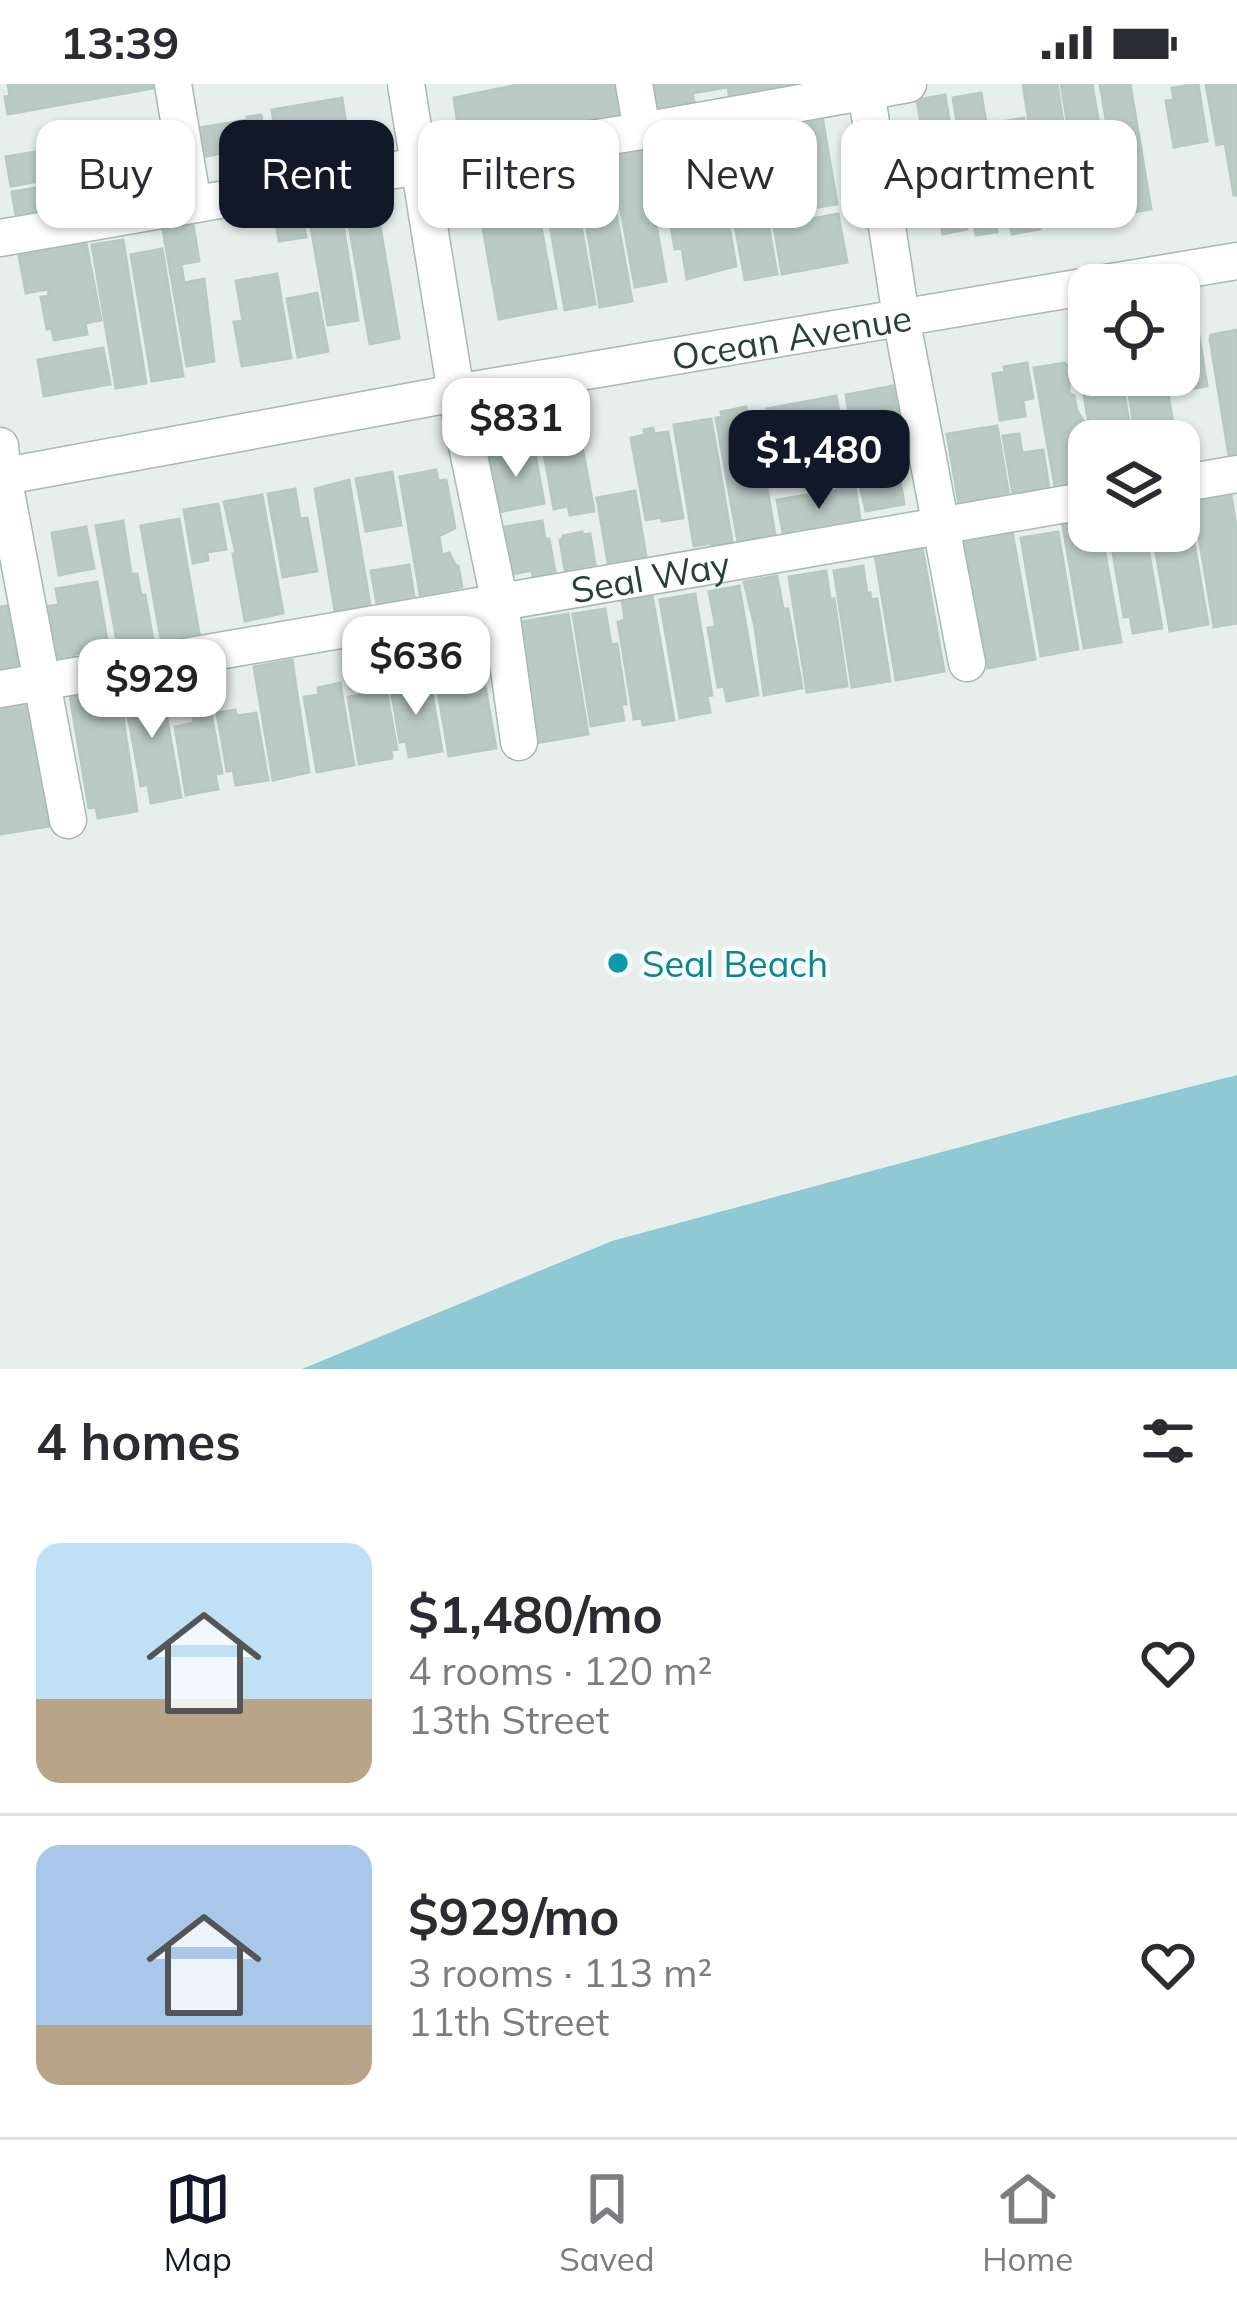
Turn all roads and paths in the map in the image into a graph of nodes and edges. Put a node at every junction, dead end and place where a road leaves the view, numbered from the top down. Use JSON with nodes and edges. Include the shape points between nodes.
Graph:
{"nodes":[{"id":1,"x":173,"y":84,"type":"edge"},
{"id":2,"x":406,"y":84,"type":"edge"},
{"id":3,"x":634,"y":84,"type":"edge"},
{"id":4,"x":908,"y":84,"type":"edge"},
{"id":5,"x":866,"y":88,"type":"edge"},
{"id":6,"x":179,"y":120,"type":"edge"},
{"id":7,"x":642,"y":131,"type":"junction"},
{"id":8,"x":619,"y":135,"type":"edge"},
{"id":9,"x":418,"y":154,"type":"edge"},
{"id":10,"x":418,"y":166,"type":"edge"},
{"id":11,"x":195,"y":204,"type":"edge"},
{"id":12,"x":57,"y":228,"type":"edge"},
{"id":13,"x":430,"y":228,"type":"edge"},
{"id":14,"x":0,"y":238,"type":"edge"},
{"id":15,"x":1237,"y":261,"type":"edge"},
{"id":16,"x":1200,"y":267,"type":"edge"},
{"id":17,"x":1068,"y":289,"type":"edge"},
{"id":18,"x":902,"y":317,"type":"junction"},
{"id":19,"x":456,"y":393,"type":"junction"},
{"id":20,"x":1,"y":466,"type":"edge"},
{"id":21,"x":1237,"y":474,"type":"edge"},
{"id":22,"x":1200,"y":480,"type":"edge"},
{"id":23,"x":1068,"y":504,"type":"edge"},
{"id":24,"x":940,"y":525,"type":"junction"},
{"id":25,"x":500,"y":604,"type":"junction"},
{"id":26,"x":967,"y":663,"type":"dead end"},
{"id":27,"x":42,"y":682,"type":"junction"},
{"id":28,"x":0,"y":689,"type":"edge"},
{"id":29,"x":519,"y":742,"type":"dead end"},
{"id":30,"x":68,"y":820,"type":"dead end"}],
"edges":[{"from":1,"to":6,"type":"street"},
{"from":2,"to":9,"type":"street"},
{"from":3,"to":7,"type":"street"},
{"from":4,"to":5,"type":"street"},
{"from":5,"to":7,"type":"street"},
{"from":5,"to":18,"type":"street"},
{"from":7,"to":8,"type":"street"},
{"from":10,"to":11,"type":"street"},
{"from":12,"to":14,"type":"street"},
{"from":13,"to":19,"type":"street"},
{"from":15,"to":16,"type":"street","name":"Ocean Avenue"},
{"from":17,"to":18,"type":"street","name":"Ocean Avenue"},
{"from":18,"to":19,"type":"street","name":"Ocean Avenue"},
{"from":18,"to":24,"type":"street"},
{"from":19,"to":20,"type":"street","name":"Ocean Avenue"},
{"from":19,"to":25,"type":"street"},
{"from":20,"to":27,"type":"street"},
{"from":21,"to":22,"type":"street"},
{"from":23,"to":24,"type":"street","name":"Seal Way"},
{"from":24,"to":25,"type":"street","name":"Seal Way"},
{"from":24,"to":26,"type":"street"},
{"from":25,"to":27,"type":"street","name":"Seal Way"},
{"from":25,"to":29,"type":"street"},
{"from":27,"to":28,"type":"street","name":"Seal Way"},
{"from":27,"to":30,"type":"street"}]}
